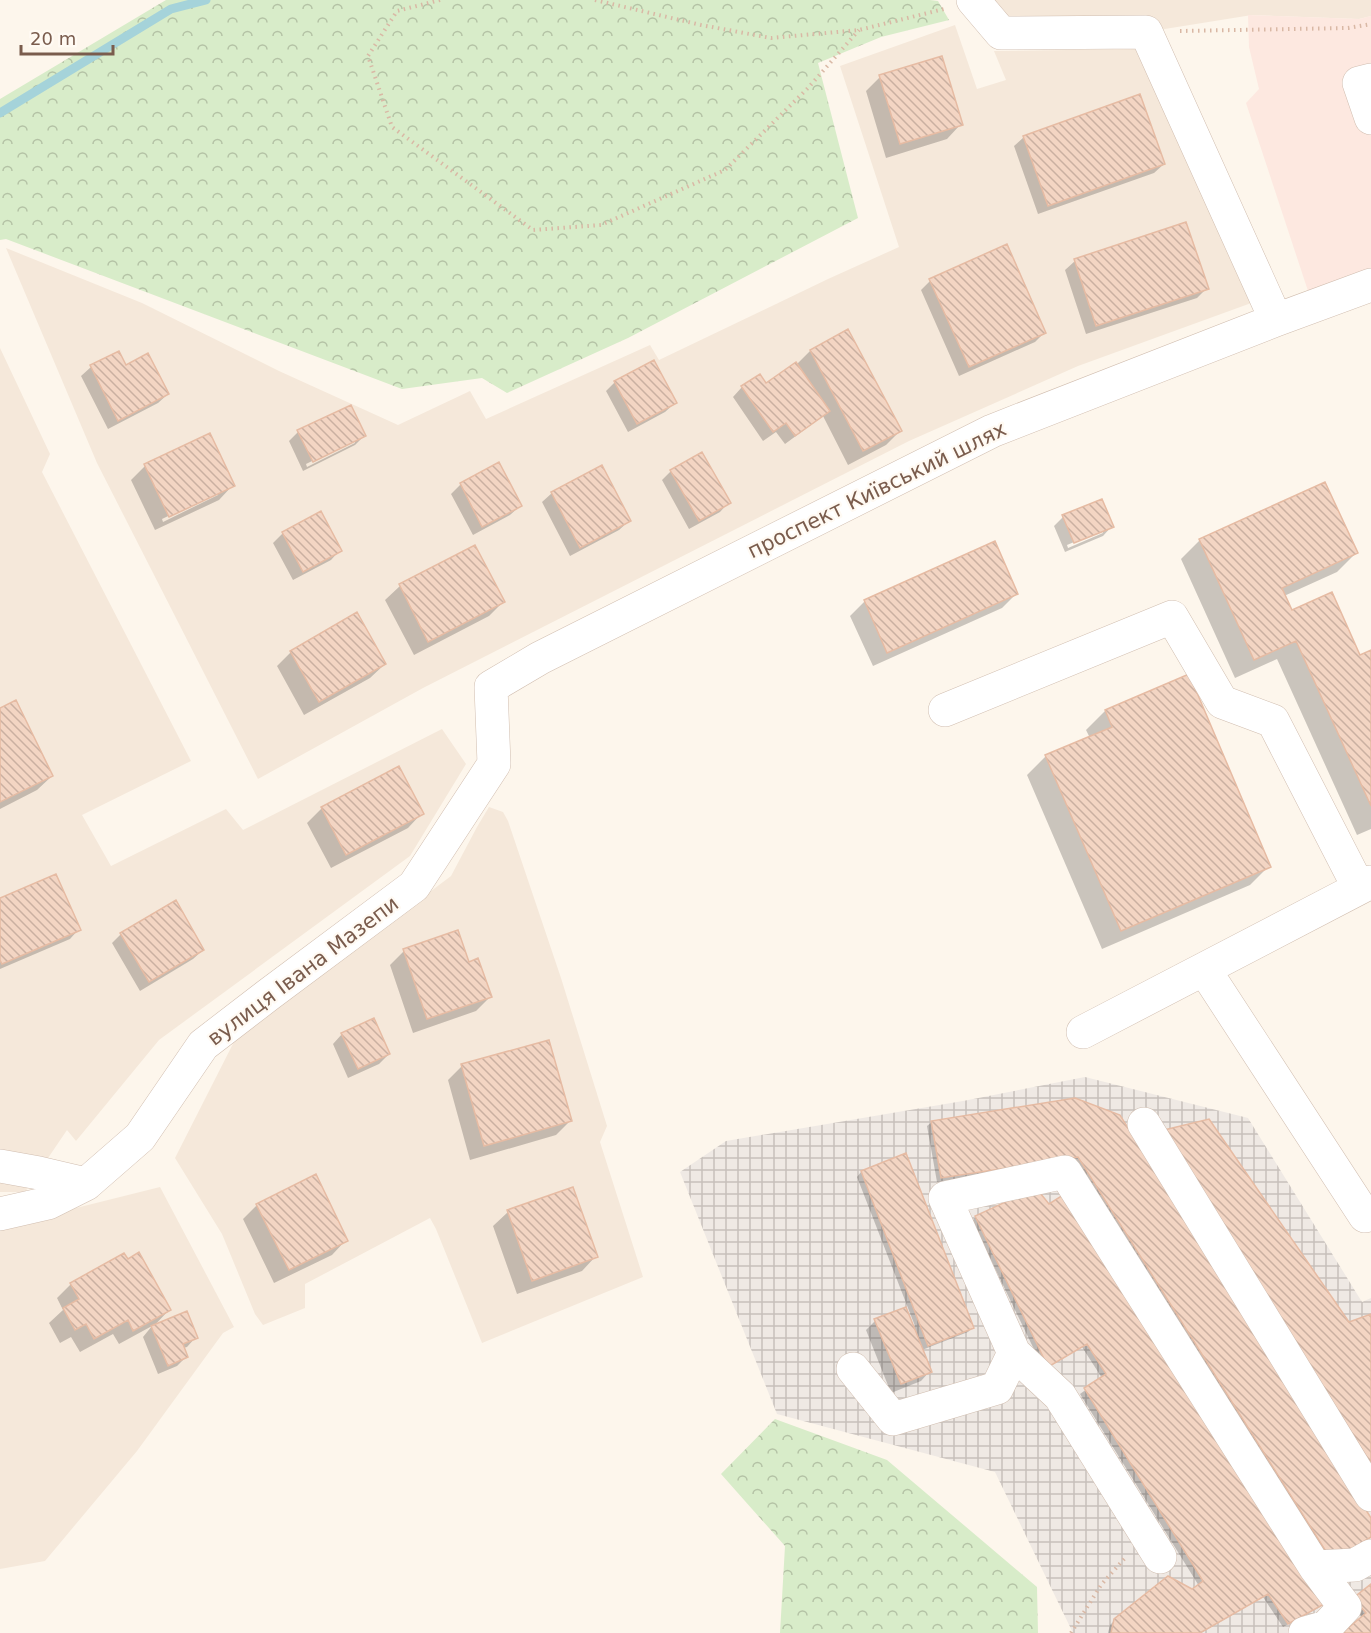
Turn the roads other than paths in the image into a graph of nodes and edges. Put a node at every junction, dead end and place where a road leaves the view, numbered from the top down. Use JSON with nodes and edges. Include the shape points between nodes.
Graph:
{"nodes":[{"id":1,"x":973,"y":1,"type":"edge"},
{"id":2,"x":1371,"y":80,"type":"edge"},
{"id":3,"x":1371,"y":118,"type":"edge"},
{"id":4,"x":1371,"y":285,"type":"edge"},
{"id":5,"x":1276,"y":320,"type":"junction"},
{"id":6,"x":491,"y":687,"type":"joint"},
{"id":7,"x":945,"y":710,"type":"dead end"},
{"id":8,"x":1365,"y":885,"type":"edge"},
{"id":9,"x":1204,"y":969,"type":"junction"},
{"id":10,"x":1083,"y":1032,"type":"dead end"},
{"id":11,"x":1144,"y":1124,"type":"dead end"},
{"id":12,"x":0,"y":1166,"type":"edge"},
{"id":13,"x":86,"y":1184,"type":"junction"},
{"id":14,"x":1371,"y":1213,"type":"edge"},
{"id":15,"x":0,"y":1214,"type":"edge"},
{"id":16,"x":1014,"y":1353,"type":"junction"},
{"id":17,"x":853,"y":1369,"type":"dead end"},
{"id":18,"x":1371,"y":1495,"type":"edge"},
{"id":19,"x":1371,"y":1556,"type":"edge"},
{"id":20,"x":1160,"y":1557,"type":"dead end"},
{"id":21,"x":1315,"y":1568,"type":"junction"},
{"id":22,"x":1305,"y":1633,"type":"edge"}],
"edges":[{"from":1,"to":5,"type":"street","via":[[1001,33],[1146,32]]},
{"from":2,"to":3,"type":"street","via":[[1359,83]]},
{"from":4,"to":5,"type":"street","name":"проспект Київський шлях"},
{"from":5,"to":6,"type":"street","name":"проспект Київський шлях","via":[[992,431],[540,658]]},
{"from":6,"to":13,"type":"street","name":"вулиця Івана Мазепи","via":[[494,764],[414,886],[203,1046],[140,1137]]},
{"from":7,"to":8,"type":"street","via":[[1172,617],[1222,702],[1273,721]]},
{"from":8,"to":9,"type":"street"},
{"from":9,"to":10,"type":"street"},
{"from":9,"to":14,"type":"street","via":[[1365,1216]]},
{"from":11,"to":18,"type":"street"},
{"from":12,"to":13,"type":"street"},
{"from":13,"to":15,"type":"street","name":"вулиця Івана Мазепи","via":[[48,1203]]},
{"from":16,"to":17,"type":"street","via":[[997,1388],[893,1419]]},
{"from":16,"to":20,"type":"street","via":[[1060,1396]]},
{"from":16,"to":21,"type":"street","via":[[945,1198],[1065,1172]]},
{"from":19,"to":21,"type":"street","via":[[1355,1565]]},
{"from":21,"to":22,"type":"street","via":[[1345,1607],[1326,1626]]}]}
